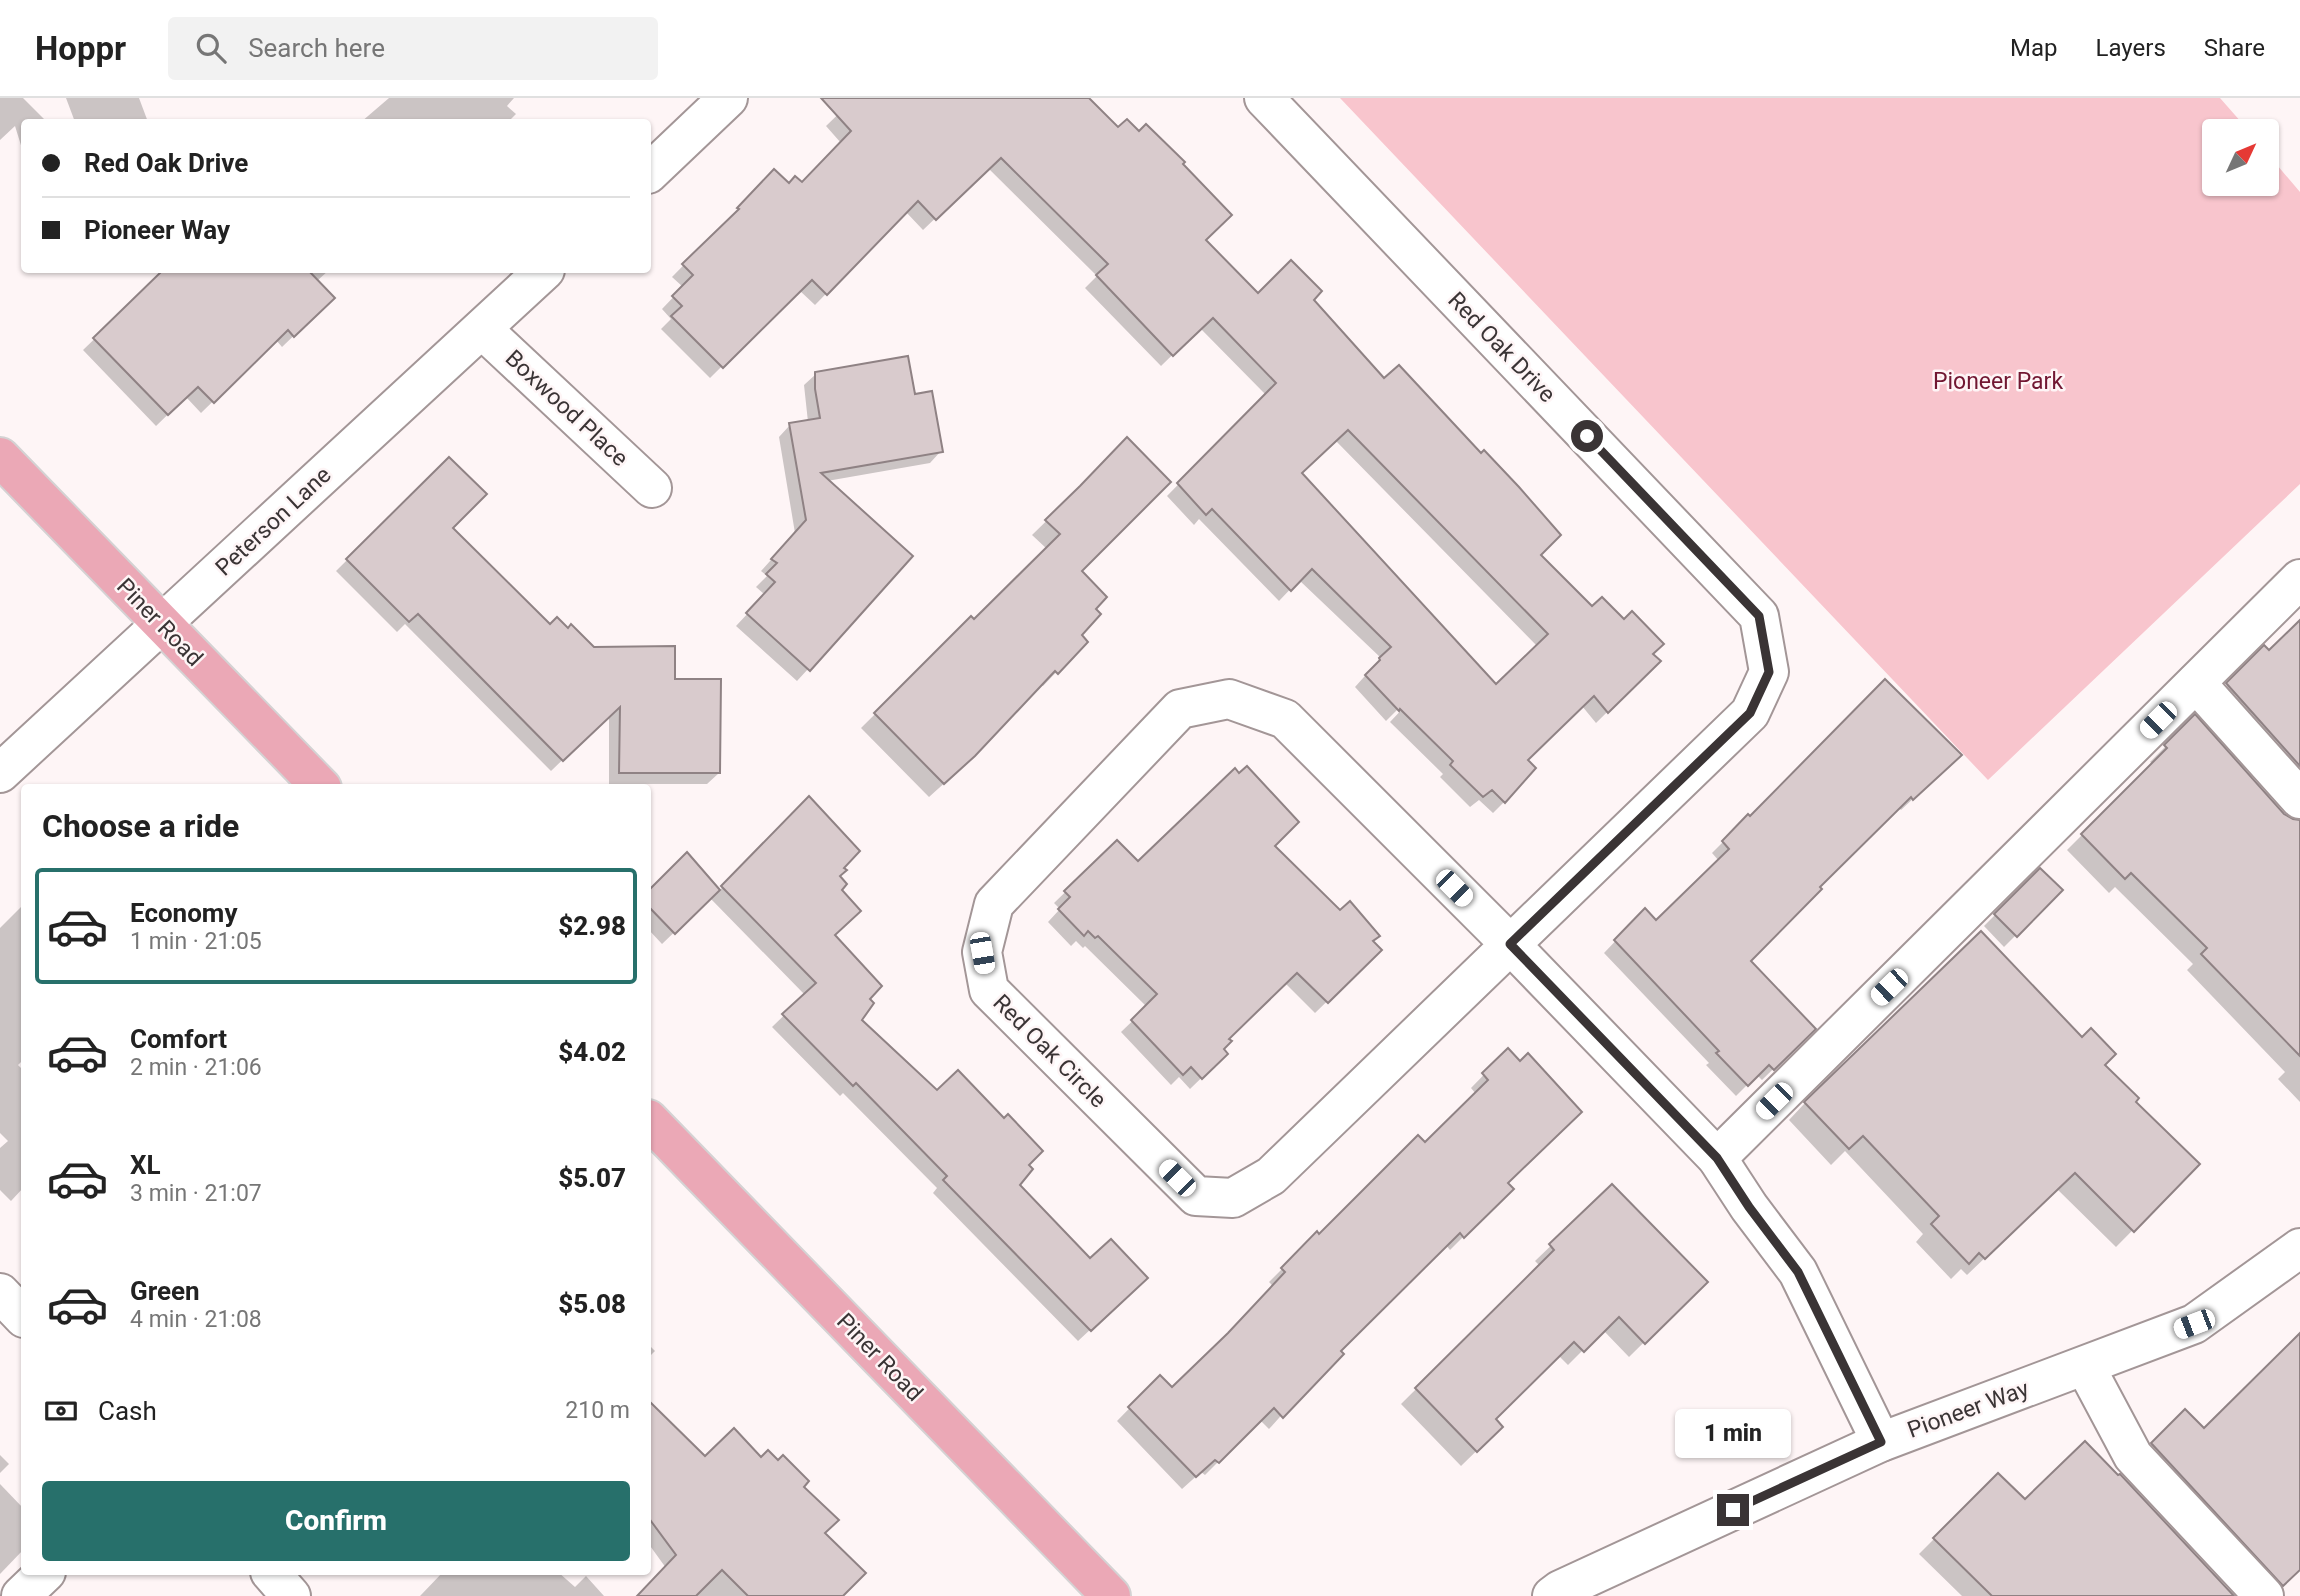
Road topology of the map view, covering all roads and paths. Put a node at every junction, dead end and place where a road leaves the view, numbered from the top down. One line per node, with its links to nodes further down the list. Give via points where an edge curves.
1 (728, 98): 3 (street)
2 (1264, 98): 14 (street, Red Oak Drive, via 1759,616 1769,672 1750,713)
3 (651, 171)
4 (542, 273): 5 (street, Peterson Lane)
5 (482, 329): 7 (street, Boxwood Place); 9 (street, Peterson Lane)
6 (0, 457): 9 (main road, Piner Road)
7 (652, 488)
8 (2300, 579): 10 (street)
9 (162, 624): 11 (street, Peterson Lane); 12 (main road, Piner Road)
10 (2196, 682): 13 (street); 16 (street)
11 (0, 773)
12 (317, 784)
13 (2300, 799)
14 (1510, 944): 14 (street, Red Oak Circle, via 1285,719 1229,699 1180,709 994,904 982,953 989,990 1196,1196 1233,1198 1270,1176); 16 (street, Red Oak Circle)
15 (651, 1122): 26 (main road, Piner Road)
16 (1717, 1158): 21 (street, Red Oak Circle, via 1798,1272)
17 (2300, 1248): 20 (street, Pioneer Way, via 2194,1324)
18 (0, 1293): 19 (street)
19 (21, 1315)
20 (2085, 1366): 21 (street, Pioneer Way); 28 (street, via 2133,1456)
21 (1881, 1442): 27 (street, Pioneer Way)
22 (43, 1575): 24 (street)
23 (273, 1575): 25 (street)
24 (22, 1596)
25 (291, 1596)
26 (1111, 1596)
27 (1552, 1596)
28 (2264, 1596)

